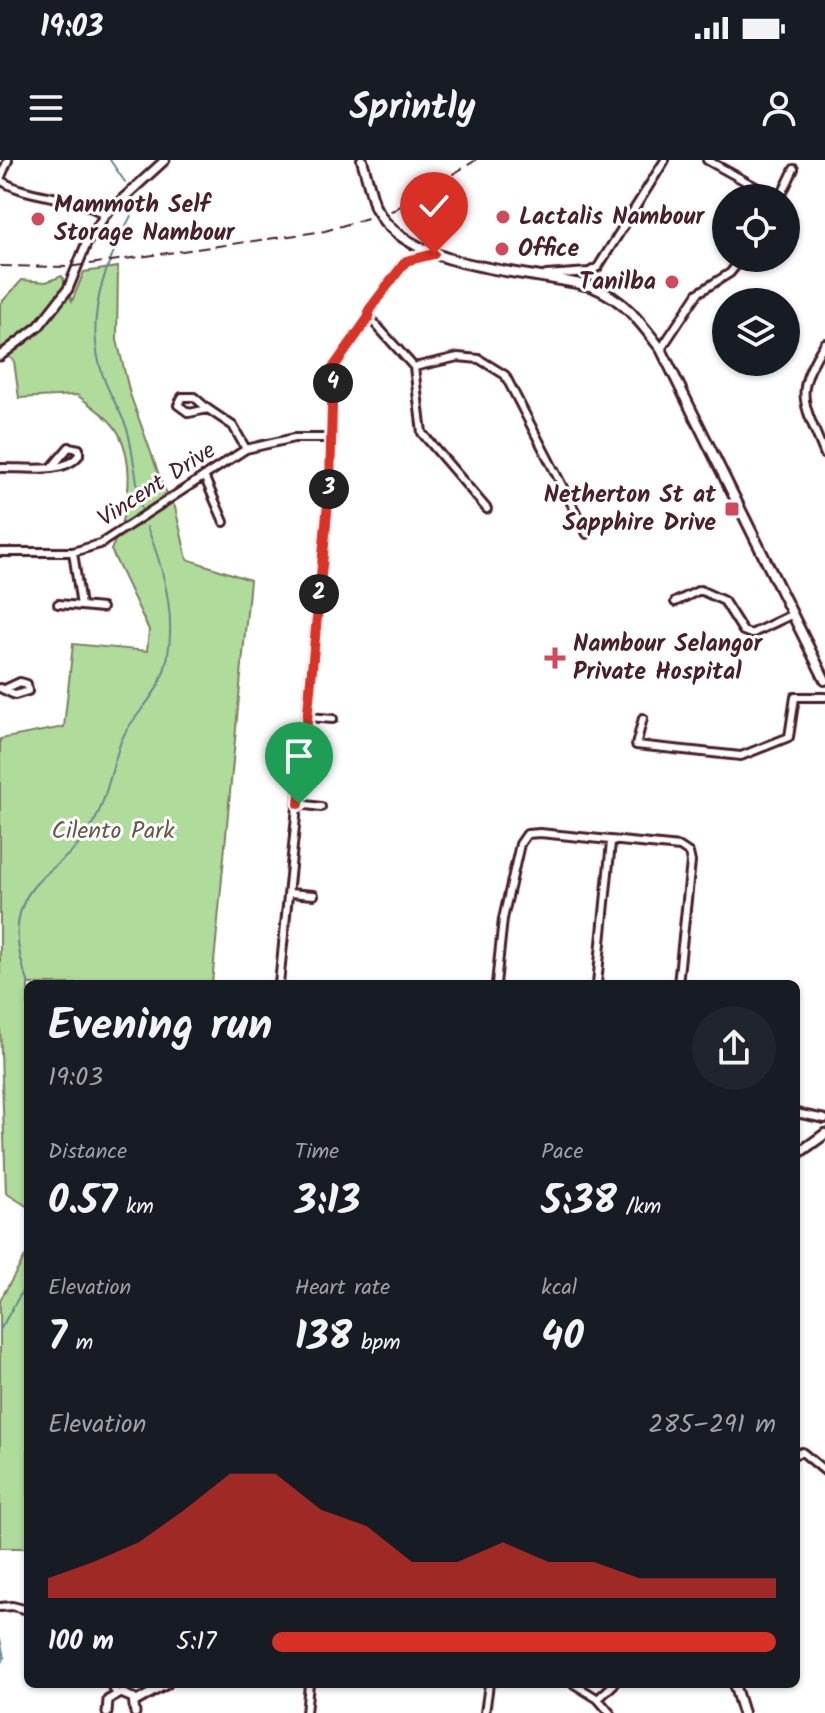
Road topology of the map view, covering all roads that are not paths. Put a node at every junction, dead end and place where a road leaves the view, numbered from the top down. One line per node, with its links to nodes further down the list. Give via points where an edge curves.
1 (8, 160): 7 (street)
2 (165, 160): 10 (street)
3 (362, 160): 11 (main road, bridge, via 375,207)
4 (665, 160): 15 (street, via 598,267 589,272)
5 (707, 160): 8 (street)
6 (794, 169): 9 (street)
7 (0, 179): 10 (street, via 76,200)
8 (749, 184)
9 (787, 184)
10 (105, 215): 19 (street, via 87,242 68,289 39,326)
11 (410, 243): 12 (main road); 13 (street)
12 (431, 253): 13 (street); 15 (main road)
13 (406, 261): 16 (street)
14 (731, 272): 18 (street, via 698,293)
15 (528, 274): 18 (main road, via 616,297)
16 (369, 317): 20 (street); 22 (street, via 333,368)
17 (825, 343): 24 (street, via 802,387)
18 (661, 349): 37 (main road)
19 (0, 356)
20 (414, 367): 28 (street, via 422,433); 30 (street, via 468,358 505,375)
21 (208, 409): 23 (street, via 233,426)
22 (332, 438): 23 (street, Vincent Drive, via 294,438); 40 (street)
23 (246, 449): 27 (street, Vincent Drive)
24 (825, 455)
25 (52, 467): 25 (street, via 69,447 79,449 76,460); 26 (street)
26 (0, 468)
27 (204, 476): 29 (street); 32 (street, Vincent Drive, via 100,544)
28 (487, 509)
29 (224, 522)
30 (587, 534)
31 (0, 552): 32 (street, Vincent Drive)
32 (73, 552): 35 (street)
33 (675, 602): 37 (street, via 700,590 724,601 743,631 751,634)
34 (58, 604): 35 (street)
35 (81, 606): 36 (street)
36 (102, 608)
37 (793, 614): 38 (main road)
38 (825, 680)
39 (825, 697): 41 (street, via 795,697 789,737 741,756 636,745)
40 (308, 717): 42 (street); 43 (street)
41 (643, 718)
42 (333, 719)
43 (299, 804): 44 (street); 46 (street)
44 (321, 807)
45 (611, 842): 49 (street, via 527,834 520,844 503,919); 50 (street); 51 (street, via 680,847 689,853)
46 (289, 893): 47 (street); 48 (street)
47 (314, 895)
48 (279, 980)
49 (496, 980)
50 (597, 980)
51 (678, 980)
52 (800, 1114): 53 (street)
53 (825, 1119)
54 (825, 1134): 55 (main road)
55 (800, 1152)
56 (800, 1453): 57 (street)
57 (825, 1471)
58 (0, 1607): 59 (street)
59 (24, 1608)
60 (113, 1688): 67 (street)
61 (160, 1688): 69 (street)
62 (309, 1688): 72 (street)
63 (488, 1688): 73 (street)
64 (580, 1688): 68 (street)
65 (610, 1688): 68 (street)
66 (735, 1688): 75 (main road)
67 (116, 1693): 69 (street); 70 (street, via 108,1700)
68 (598, 1699): 74 (street)
69 (135, 1702): 71 (street)
70 (107, 1713)
71 (135, 1713)
72 (306, 1713)
73 (485, 1713)
74 (610, 1713)
75 (743, 1713)

